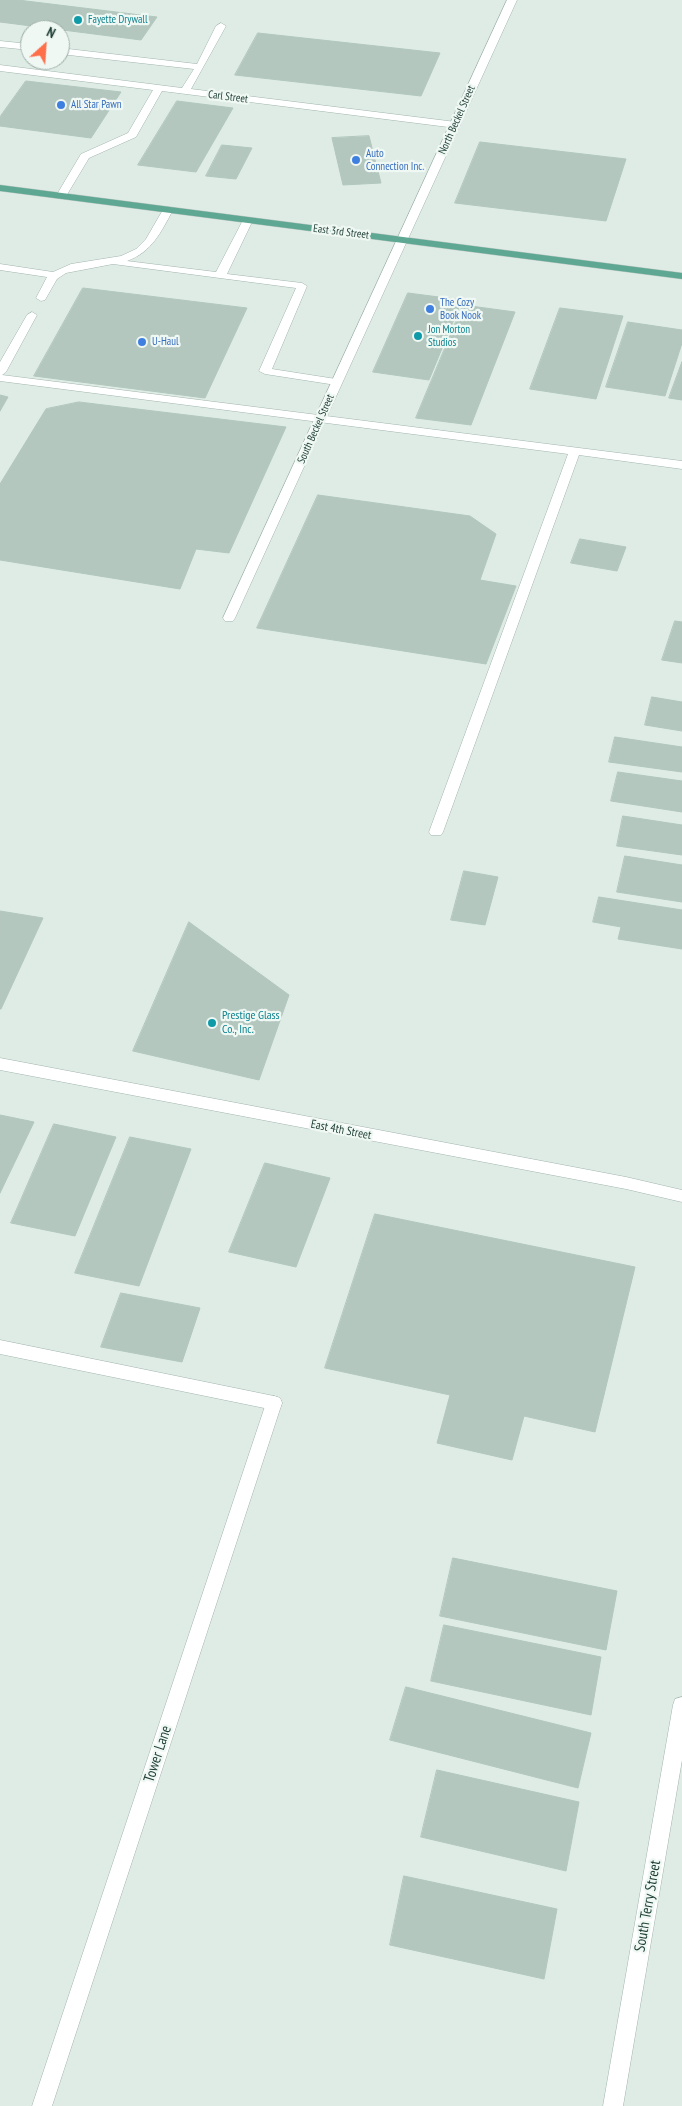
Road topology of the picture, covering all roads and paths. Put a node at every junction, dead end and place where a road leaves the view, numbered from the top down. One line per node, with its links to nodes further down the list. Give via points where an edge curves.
1 (512, 0): 10 (street, North Beckel Street)
2 (221, 26): 6 (street)
3 (0, 44): 4 (street)
4 (20, 46)
5 (70, 52): 6 (street)
6 (200, 67): 9 (street)
7 (1, 70): 8 (street, Carl Street)
8 (159, 88): 9 (street, Carl Street); 12 (street, via 132,135 85,156)
9 (185, 91): 10 (street, Carl Street)
10 (456, 125): 15 (street, North Beckel Street)
11 (0, 188): 12 (main road, East 3rd Street)
12 (61, 196): 13 (main road, East 3rd Street)
13 (168, 210): 14 (main road, East 3rd Street); 16 (street, via 150,242 134,255)
14 (248, 220): 15 (main road, East 3rd Street); 19 (street)
15 (401, 240): 20 (main road, East 3rd Street); 27 (street, South Beckel Street)
16 (110, 262): 18 (street, via 73,268); 19 (street)
17 (0, 267): 18 (street)
18 (55, 275): 21 (street)
19 (220, 276): 27 (street, via 302,286 265,371)
20 (682, 276)
21 (41, 298)
22 (32, 315): 24 (street)
23 (0, 348): 24 (street)
24 (13, 349): 25 (street)
25 (0, 372)
26 (0, 378): 28 (street)
27 (336, 382): 28 (street, South Beckel Street)
28 (321, 419): 29 (street); 31 (street, South Beckel Street)
29 (574, 450): 30 (street); 32 (street)
30 (682, 464)
31 (229, 618)
32 (436, 832)
33 (0, 1064): 34 (street, East 4th Street)
34 (682, 1196)
35 (0, 1347): 37 (street, Tower Lane, via 274,1403)
36 (682, 1705): 38 (street, South Terry Street)
37 (42, 2106)
38 (613, 2106)

